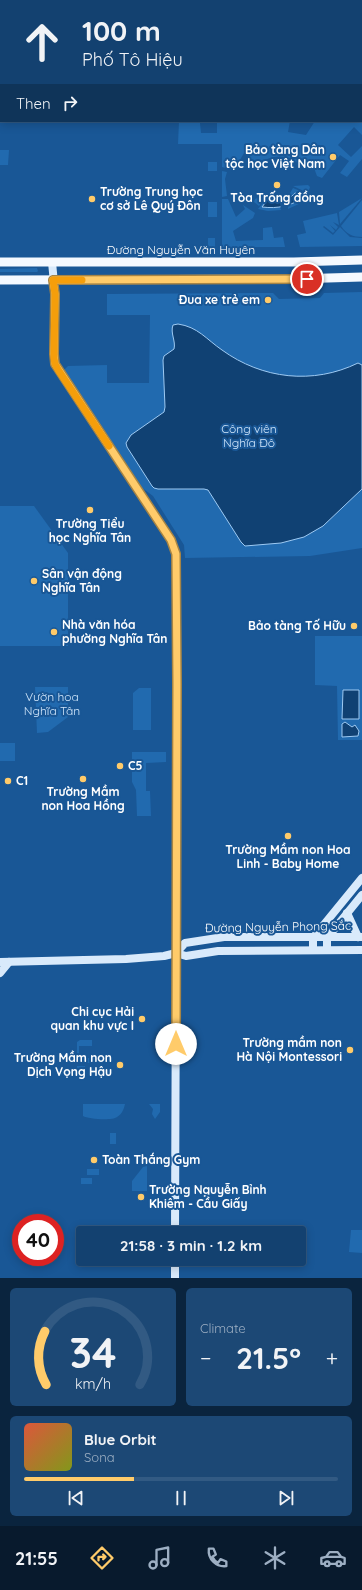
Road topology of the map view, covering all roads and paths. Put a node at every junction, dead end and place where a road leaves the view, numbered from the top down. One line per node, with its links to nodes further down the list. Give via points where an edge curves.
1 (362, 260): 5 (main road, Đường Nguyễn Văn Huyên)
2 (0, 262): 3 (main road, Đường Nguyễn Văn Huyên)
3 (52, 262): 4 (main road, Đường Nguyễn Văn Huyên); 10 (street)
4 (225, 262): 5 (main road, Đường Nguyễn Văn Huyên); 7 (main road)
5 (294, 262): 8 (main road)
6 (362, 277): 8 (main road)
7 (225, 279): 8 (main road); 10 (main road)
8 (294, 279)
9 (0, 280): 10 (main road)
10 (53, 280): 22 (street, via 55,364 171,540 176,554)
11 (362, 878): 16 (street)
12 (362, 895): 13 (street)
13 (347, 912): 14 (street); 17 (street)
14 (360, 937): 17 (street, Đường Nguyễn Phong Sắc)
15 (213, 938): 16 (street, Đường Nguyễn Phong Sắc); 21 (street); 22 (street, Đường Nguyễn Phong Sắc, via 185,943)
16 (313, 938): 17 (street, Đường Nguyễn Phong Sắc); 18 (street)
17 (327, 938): 19 (street)
18 (313, 950): 19 (street, Đường Nguyễn Phong Sắc); 21 (street, Đường Nguyễn Phong Sắc)
19 (327, 950): 20 (street, Đường Nguyễn Phong Sắc)
20 (362, 950)
21 (214, 951): 22 (street, Đường Nguyễn Phong Sắc, via 186,956)
22 (176, 953): 24 (street, Đường Nguyễn Phong Sắc, via 126,960); 26 (street)
23 (0, 962): 24 (street, Đường Nguyễn Phong Sắc)
24 (9, 962): 25 (street)
25 (0, 974)
26 (175, 1226)
27 (175, 1266): 28 (street)
28 (175, 1278)

